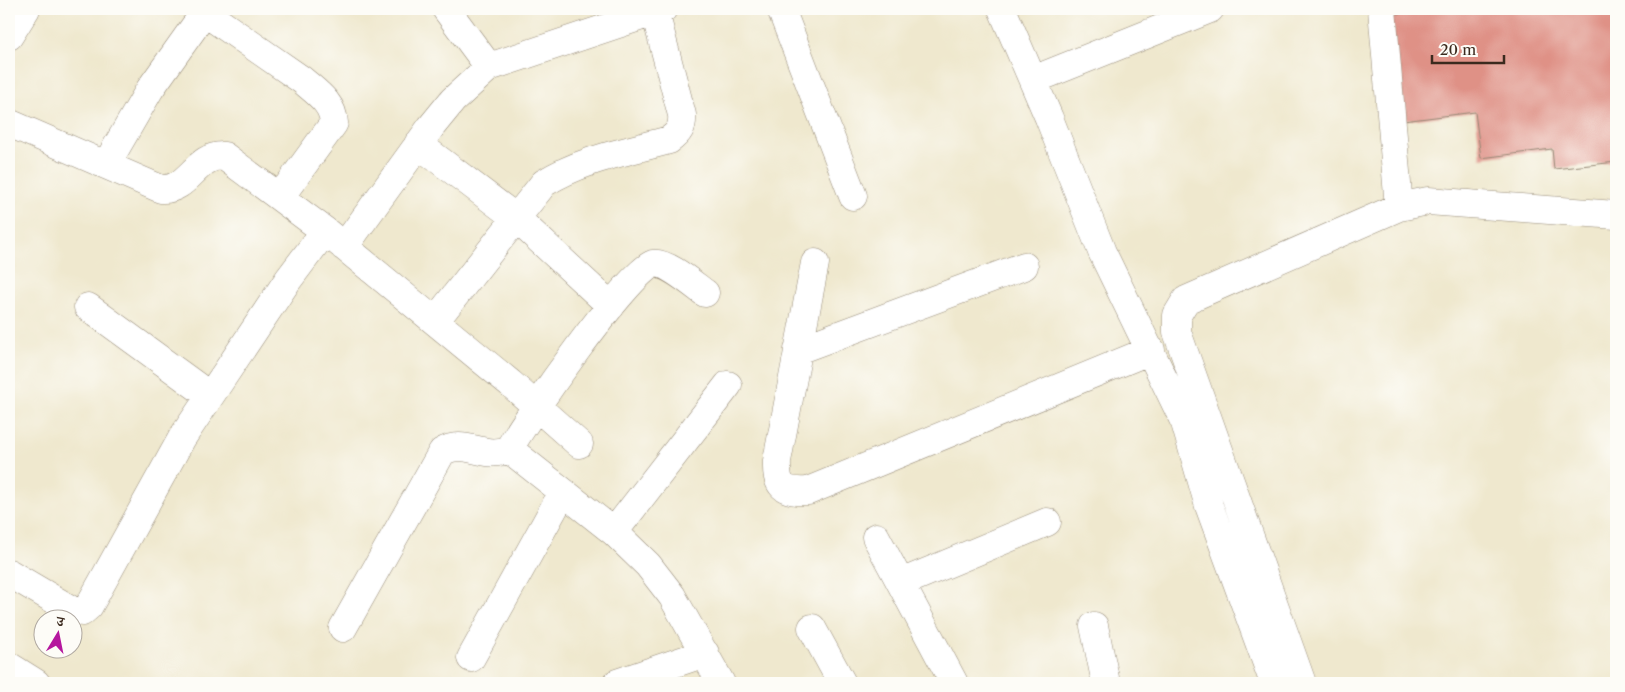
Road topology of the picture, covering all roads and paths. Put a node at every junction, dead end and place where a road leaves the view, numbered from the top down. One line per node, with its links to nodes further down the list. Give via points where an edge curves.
1 (26, 9): 9 (street)
2 (446, 9): 10 (street)
3 (780, 9): 15 (street)
4 (1002, 9): 11 (street)
5 (1210, 9): 11 (street)
6 (1382, 9): 17 (street)
7 (204, 10): 14 (street, via 150,89); 16 (street, via 302,80 318,93 333,113 334,123)
8 (659, 10): 10 (street); 19 (street, via 682,115 683,125 678,134 669,140 564,171 544,183)
9 (9, 36)
10 (490, 67): 13 (street, via 453,100)
11 (1033, 80): 28 (street, via 1102,252)
12 (9, 123): 14 (street)
13 (418, 144): 19 (street); 20 (street)
14 (106, 165): 16 (street, via 160,189 170,190 207,158 224,156)
15 (853, 196)
16 (280, 197): 20 (street)
17 (1399, 207): 18 (street, via 1428,201); 53 (street, via 1202,292 1186,300 1178,315 1178,332)
18 (1616, 215)
19 (516, 218): 24 (street); 26 (street)
20 (334, 239): 26 (street); 30 (street, via 288,280)
21 (815, 263): 27 (street)
22 (1024, 266): 27 (street)
23 (705, 293): 24 (street, via 665,265 654,264 644,270)
24 (611, 306): 31 (street)
25 (88, 307): 30 (street)
26 (435, 321): 31 (street)
27 (798, 350): 28 (street, via 776,475 781,486 793,492 808,491)
28 (1151, 350): 52 (street, via 1185,422 1209,506)
29 (728, 385): 36 (street)
30 (210, 396): 38 (street, via 182,438 89,606 82,612 70,609)
31 (535, 405): 32 (street); 33 (street)
32 (579, 444)
33 (508, 449): 34 (street); 41 (street, via 494,454 462,446 442,452)
34 (563, 492): 36 (street); 44 (street)
35 (1047, 522): 39 (street)
36 (614, 532): 43 (street, via 648,565 672,596)
37 (876, 537): 39 (street)
38 (9, 573)
39 (901, 583): 50 (street)
40 (1094, 626): 51 (street)
41 (343, 628)
42 (812, 628): 49 (street)
43 (705, 653): 47 (street); 48 (street)
44 (471, 658)
45 (9, 666): 46 (street)
46 (36, 683)
47 (617, 683)
48 (720, 683)
49 (842, 683)
50 (954, 683)
51 (1106, 683)
52 (1274, 683)
53 (1302, 683)

